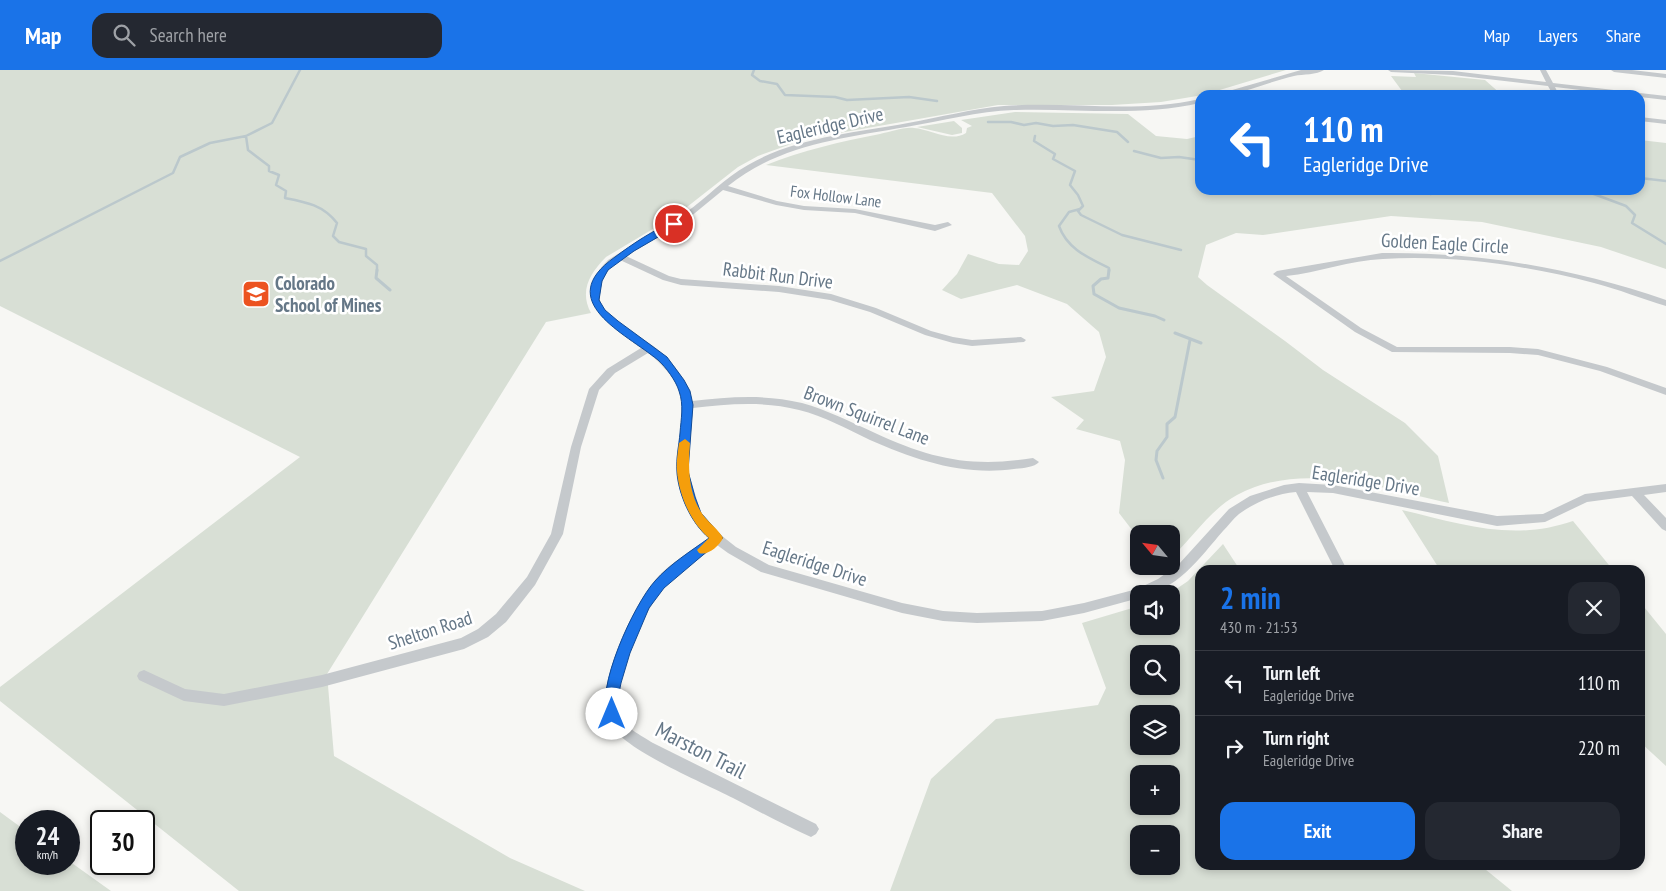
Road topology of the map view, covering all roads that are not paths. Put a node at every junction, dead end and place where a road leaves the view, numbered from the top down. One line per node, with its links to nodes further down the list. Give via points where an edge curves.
1 (1321, 70): 7 (street, via 1302,71)
2 (1391, 70): 6 (street)
3 (1542, 70): 6 (street)
4 (1614, 70): 5 (street)
5 (1666, 76)
6 (1549, 84): 8 (street); 9 (street)
7 (1236, 90)
8 (1553, 90)
9 (1599, 90)
10 (1645, 95): 11 (street)
11 (1666, 98)
12 (1195, 102): 15 (street, Eagleridge Drive, via 1148,108 988,110 786,150 751,166)
13 (1645, 120): 14 (street)
14 (1666, 122)
15 (721, 187): 16 (street, Fox Hollow Lane, via 804,208 855,211 935,228); 17 (street, Eagleridge Drive, via 674,224)
16 (948, 225)
17 (620, 257): 19 (street, Rabbit Run Drive, via 681,282 779,289 831,297 942,338 972,343); 20 (street, Eagleridge Drive, via 605,268 598,281 595,300 614,324)
18 (1666, 303): 21 (street, Golden Eagle Circle, via 1567,274 1472,258 1381,256 1277,274 1358,330 1396,350 1538,352 1604,369)
19 (1021, 340)
20 (648, 348): 22 (street, Eagleridge Drive, via 664,359 679,380); 30 (street, Shelton Road, via 607,374 594,389 576,447 557,534 531,581 501,618 484,633 464,643 322,681 224,700 184,695)
21 (1666, 392)
22 (688, 405): 23 (street, Brown Squirrel Lane, via 727,400 791,404 817,411 918,456 975,466); 28 (street, Eagleridge Drive, via 682,471 696,515)
23 (1033, 462)
24 (1299, 488): 26 (street, Eagleridge Drive, via 1333,488 1497,521 1545,518 1585,498); 28 (street, Eagleridge Drive, via 1284,489 1254,499 1233,512 1183,567 1162,582 1139,593 1042,616 977,618 943,616 902,608 765,569); 29 (street)
25 (1666, 488): 26 (street, Eagleridge Drive)
26 (1634, 491): 27 (street)
27 (1666, 526)
28 (717, 538): 31 (street, Marston Trail, via 659,584 644,606 614,683 610,703 612,714 618,726 648,748)
29 (1338, 565)
30 (144, 676)
31 (811, 829)

